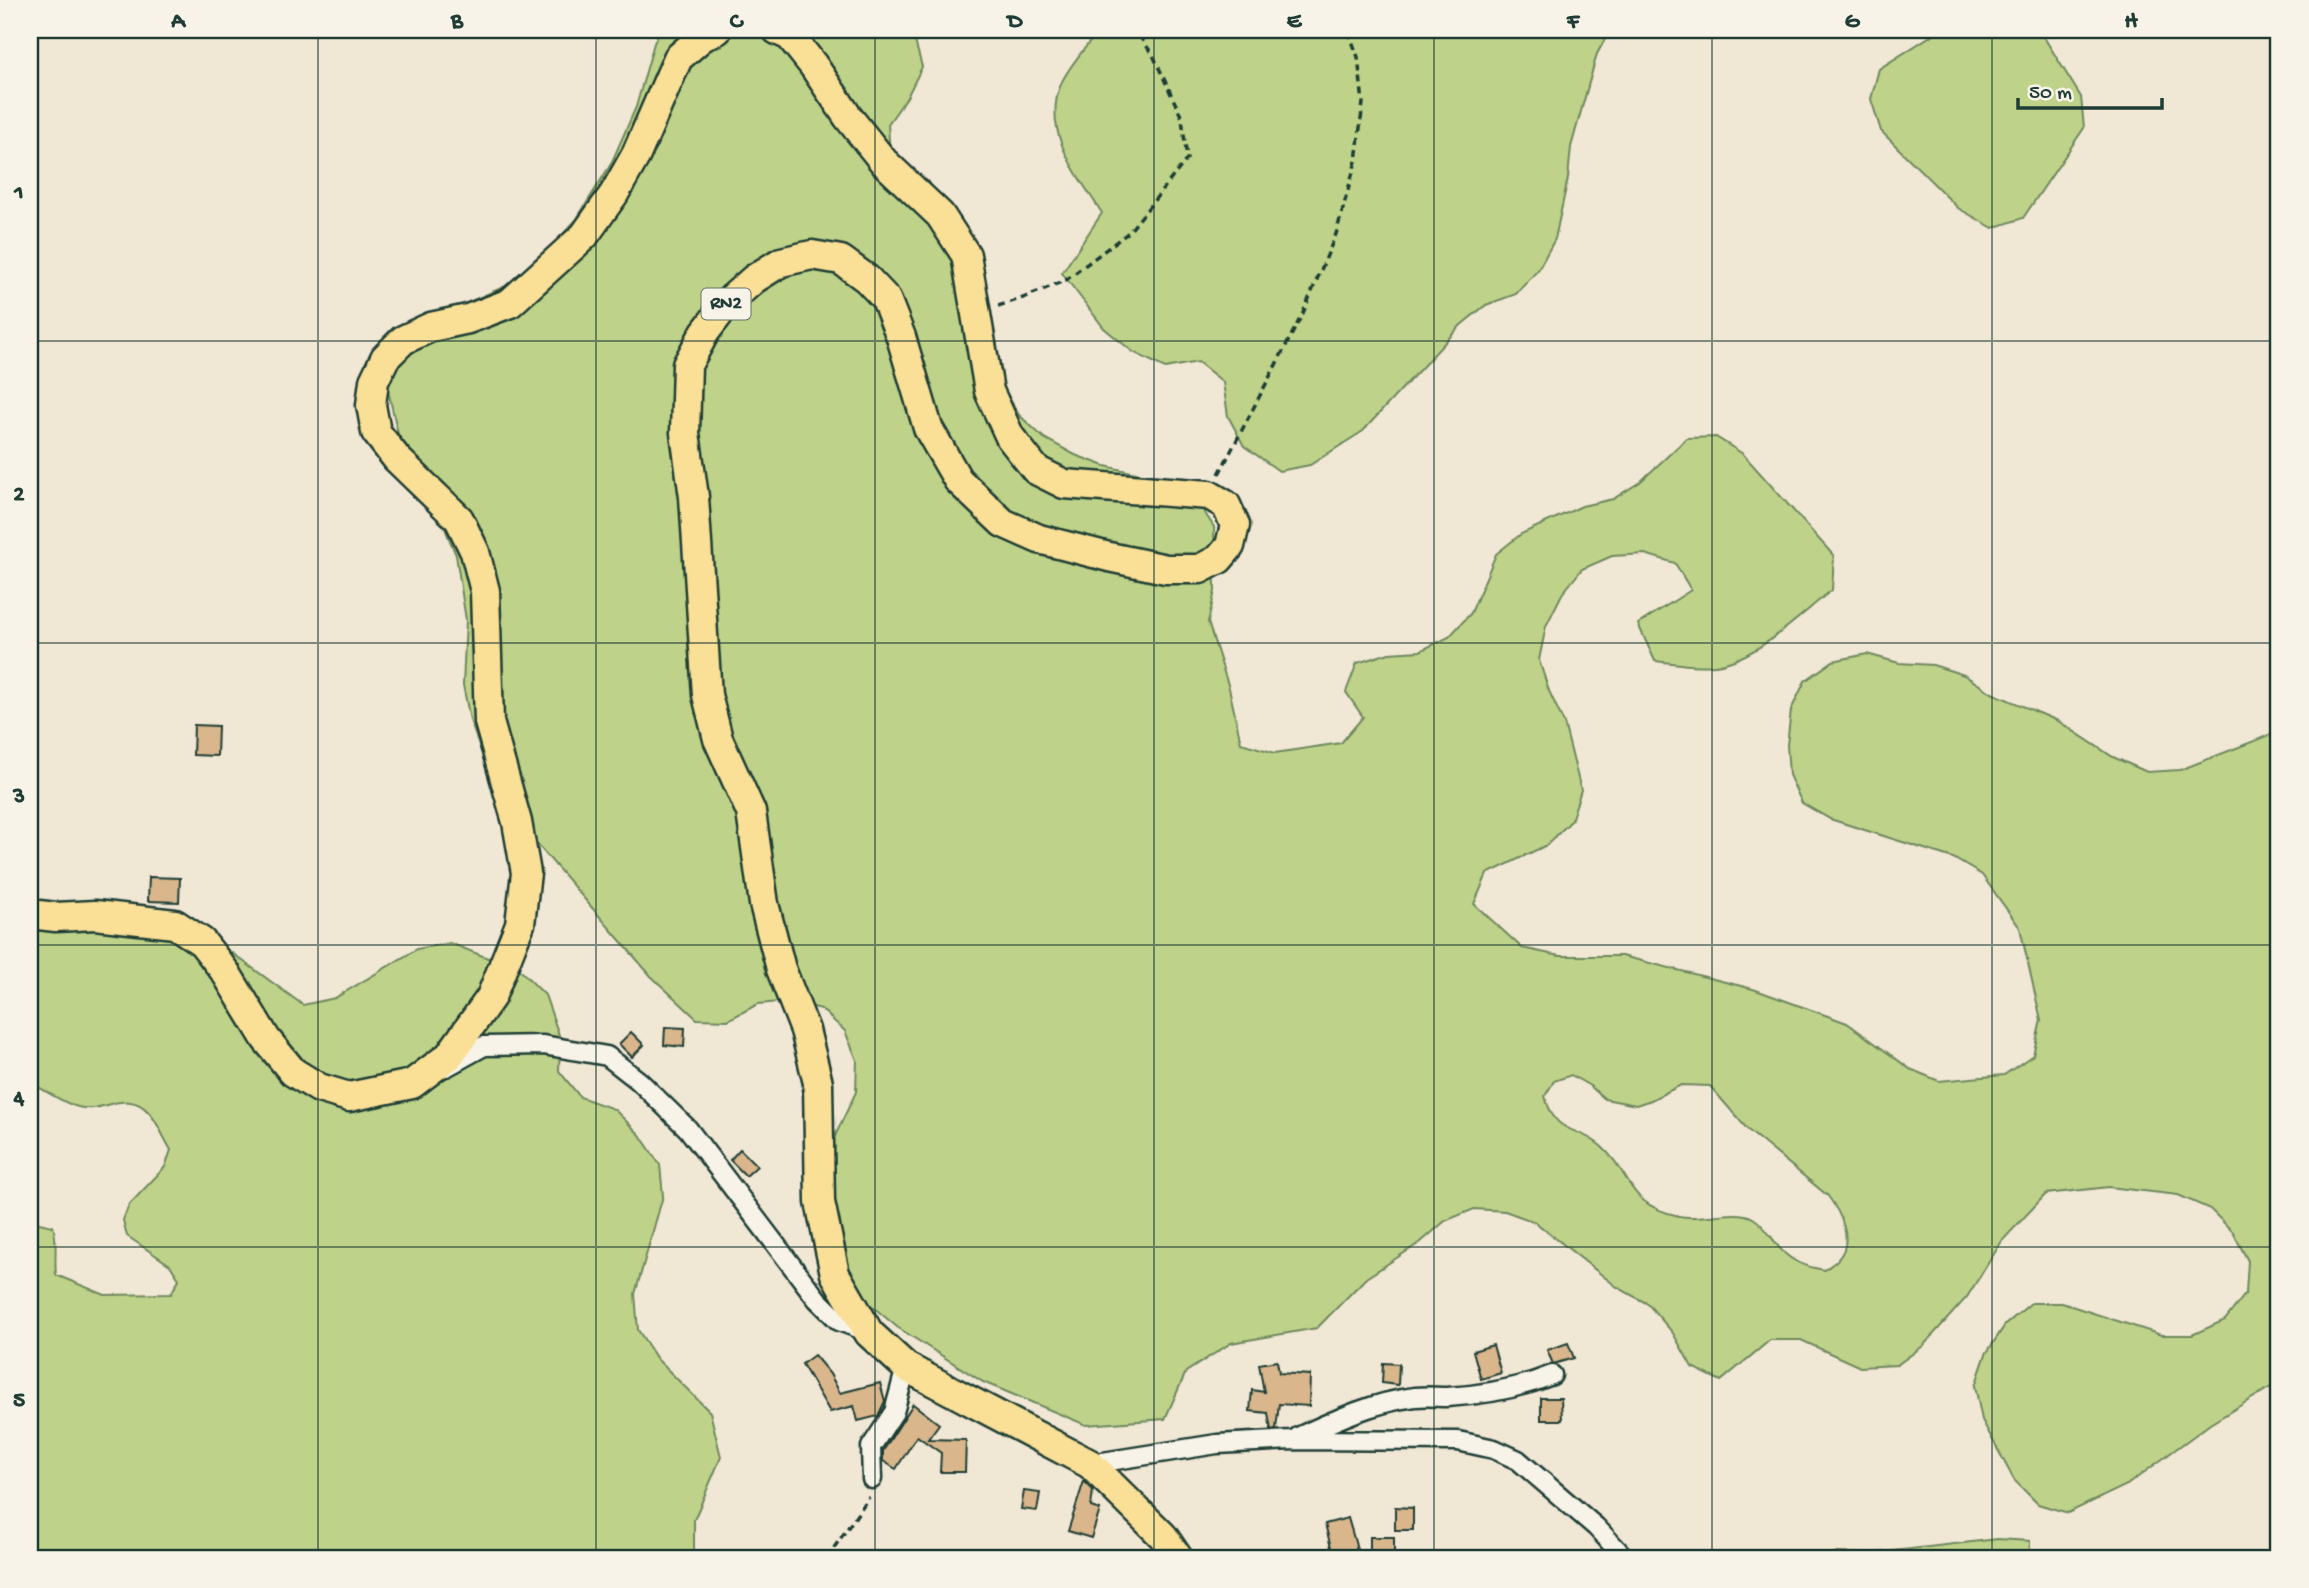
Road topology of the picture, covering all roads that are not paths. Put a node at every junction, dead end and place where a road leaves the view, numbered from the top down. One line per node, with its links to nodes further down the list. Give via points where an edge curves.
1 (718, 30): 4 (highway, via 678,58 636,155 584,236 510,303 403,340 385,358 374,381 371,405 376,432 458,519 475,552 485,592 489,722 526,873 520,924 491,997 449,1056)
2 (778, 30): 5 (highway, RN2, via 790,36 884,162 940,215 965,255 989,391 1010,437 1036,470 1064,484 1209,495 1226,505 1235,525 1230,546 1219,559 1200,569 1166,569 1039,539 1003,523 958,480 928,428 886,299 841,260 812,255 781,262 754,279 728,302 687,365 685,433 694,497 706,695 718,739 751,812 764,904 806,1030 818,1083 820,1202 835,1274)
3 (30, 914): 4 (highway, via 175,924 202,942 293,1072 319,1088 349,1097)
4 (412, 1084): 5 (street, via 485,1046 543,1045 607,1056 688,1129 817,1299 839,1321)
5 (869, 1333): 6 (highway, RN2)
6 (906, 1367): 9 (highway, RN2); 10 (street, via 894,1412 871,1447)
7 (1552, 1375): 8 (street, via 1494,1391 1414,1397 1345,1415)
8 (1292, 1440): 9 (street, via 1217,1444); 12 (street, via 1458,1441 1493,1450 1518,1460)
9 (1090, 1464): 11 (highway, RN2, via 1163,1536)
10 (872, 1479)
11 (1178, 1558)
12 (1625, 1558)

